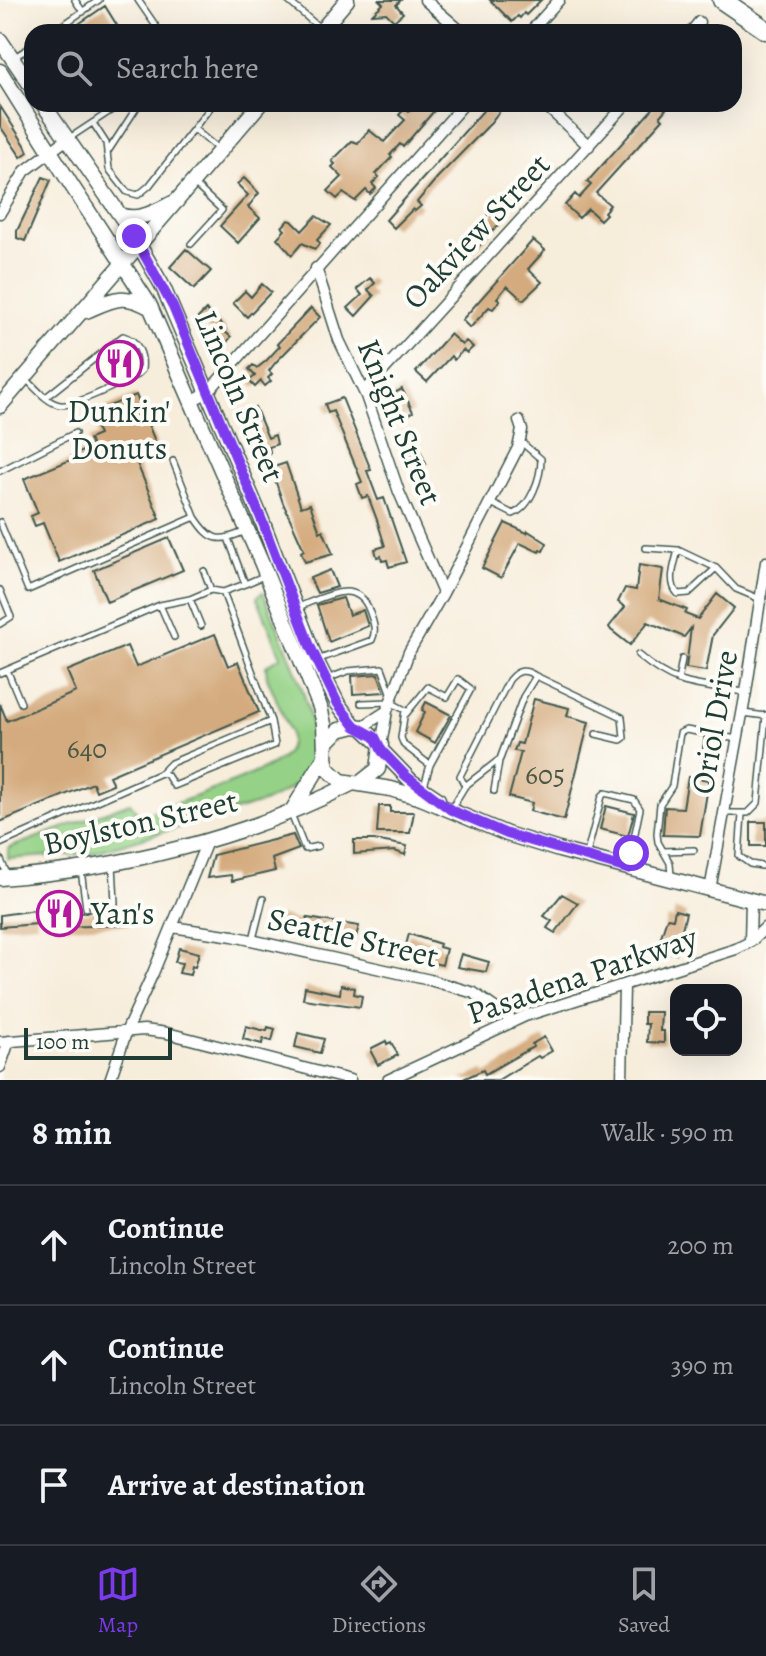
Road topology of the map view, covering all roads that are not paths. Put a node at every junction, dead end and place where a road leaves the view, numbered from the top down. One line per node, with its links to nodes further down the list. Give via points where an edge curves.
1 (75, 0): 9 (lane)
2 (99, 0): 9 (lane)
3 (138, 0): 11 (lane)
4 (287, 0): 12 (lane)
5 (347, 0): 13 (main road)
6 (425, 0): 14 (street)
7 (559, 0): 15 (street)
8 (722, 0): 16 (highway)
9 (83, 12): 10 (lane)
10 (65, 24)
11 (154, 24)
12 (313, 24)
13 (327, 24)
14 (453, 24)
15 (537, 24)
16 (766, 30)
17 (0, 40): 19 (main road)
18 (24, 52): 19 (lane)
19 (13, 60): 20 (street); 21 (main road)
20 (0, 72): 22 (main road, Lincoln Street)
21 (24, 76)
22 (24, 111)
23 (24, 112): 37 (main road, Lincoln Street)
24 (48, 112): 34 (main road, Lincoln Street)
25 (109, 112): 32 (lane)
26 (134, 112): 38 (lane)
27 (207, 112): 33 (lane)
28 (253, 112): 36 (main road)
29 (457, 112): 46 (street)
30 (553, 112): 35 (street)
31 (619, 112): 35 (street, Oakview Street)
32 (93, 123): 34 (lane); 38 (lane)
33 (194, 129): 36 (lane); 38 (lane, via 138,195 123,189 109,169)
34 (67, 139): 37 (street); 42 (main road, Lincoln Street)
35 (589, 146): 51 (street, Oakview Street)
36 (221, 151): 39 (main road)
37 (49, 152): 41 (street, via 25,171); 45 (main road, Lincoln Street)
38 (107, 154)
39 (194, 184): 40 (main road); 43 (lane, via 222,210)
40 (181, 199): 42 (main road, via 143,217); 44 (main road)
41 (1, 208)
42 (120, 215): 44 (main road, Lincoln Street)
43 (191, 244)
44 (140, 245): 45 (main road); 50 (main road, Lincoln Street)
45 (125, 264): 47 (main road, Lincoln Street); 48 (main road)
46 (316, 268): 50 (street); 51 (street, Knight Street, via 339,340)
47 (151, 308): 48 (main road, via 136,299 117,298); 53 (main road, Lincoln Street)
48 (82, 313): 49 (main road)
49 (25, 378): 52 (lane); 54 (main road)
50 (208, 392): 53 (street); 63 (main road, Lincoln Street)
51 (364, 392): 76 (street, Knight Street, via 399,492)
52 (48, 399): 52 (lane, via 123,336 141,351 142,370 127,380 70,404)
53 (193, 400): 64 (main road, Lincoln Street)
54 (0, 406)
55 (519, 421): 57 (street)
56 (75, 433): 59 (lane)
57 (521, 442): 60 (street); 60 (lane, via 541,459 541,474 521,511 513,514)
58 (173, 461): 61 (lane)
59 (0, 471)
60 (491, 503): 76 (street)
61 (195, 517): 62 (lane, via 28,590); 65 (lane, via 210,536)
62 (0, 522)
63 (263, 523): 64 (main road); 71 (main road, Lincoln Street)
64 (248, 530): 65 (lane); 71 (main road, Lincoln Street)
65 (228, 538): 72 (lane)
66 (646, 548): 67 (lane)
67 (678, 550): 69 (lane); 69 (lane, via 672,582 678,594 689,593)
68 (766, 562): 78 (street, Oriol Drive)
69 (716, 568): 78 (lane, via 736,589)
70 (204, 571): 74 (lane)
71 (274, 572): 72 (lane); 80 (main road, Lincoln Street); 105 (main road, Lincoln Street, via 320,707)
72 (245, 584): 75 (lane)
73 (0, 590): 81 (lane, via 11,617)
74 (211, 590): 75 (lane); 77 (lane)
75 (223, 592): 99 (lane)
76 (443, 593): 95 (street, via 409,652)
77 (190, 599): 79 (lane); 82 (lane)
78 (761, 599): 92 (street, Oriol Drive)
79 (160, 605): 83 (lane); 87 (lane)
80 (296, 608): 86 (main road, Lincoln Street); 86 (lane, via 351,591 367,603 375,625 372,640)
81 (0, 624)
82 (201, 626)
83 (174, 637)
84 (638, 655): 91 (lane)
85 (682, 659): 91 (lane)
86 (316, 660): 90 (main road, Lincoln Street)
87 (7, 670): 88 (lane); 93 (lane)
88 (0, 673)
89 (536, 676): 101 (lane, via 622,717 621,740); 106 (lane); 111 (lane, via 527,670 509,680 460,776)
90 (325, 680): 95 (lane, via 348,671 382,668); 100 (main road, Lincoln Street)
91 (678, 681): 92 (lane)
92 (746, 692): 96 (street, Oriol Drive)
93 (21, 703)
94 (361, 703): 95 (lane)
95 (390, 703): 97 (lane); 100 (street); 104 (street)
96 (742, 713): 98 (lane); 103 (street, Oriol Drive)
97 (406, 714): 107 (lane, via 404,745); 107 (lane, via 428,687 447,697 458,679 471,689)
98 (766, 716): 117 (lane, via 758,803)
99 (271, 721): 109 (lane, via 171,763); 109 (lane, via 275,745 174,786)
100 (359, 726): 104 (main road); 105 (main road, via 334,733)
101 (596, 734)
102 (708, 734): 103 (lane); 108 (lane); 122 (lane, via 680,733 672,786 659,810 658,842)
103 (738, 739): 116 (street, Oriol Drive)
104 (381, 748): 110 (main road, via 378,769); 112 (main road, via 411,781)
105 (325, 754): 110 (main road, via 327,768 336,778); 115 (main road)
106 (500, 759): 111 (lane); 113 (lane)
107 (430, 765): 112 (lane)
108 (703, 769)
109 (161, 773): 119 (lane)
110 (357, 783): 114 (main road); 115 (main road, Boylston Street)
111 (465, 786): 114 (lane)
112 (424, 787): 114 (main road)
113 (494, 791)
114 (451, 810): 124 (main road)
115 (290, 813): 118 (main road, Boylston Street); 120 (lane, via 305,849)
116 (725, 813): 117 (lane); 131 (street, Oriol Drive)
117 (742, 814): 126 (lane, via 739,856)
118 (208, 839): 125 (main road, Boylston Street); 137 (street)
119 (0, 844)
120 (318, 846)
121 (694, 850): 122 (lane)
122 (663, 851): 130 (lane)
123 (0, 858): 129 (lane)
124 (586, 858): 127 (main road); 127 (lane, via 602,796 634,800 640,809)
125 (113, 863): 128 (main road, Boylston Street); 134 (lane)
126 (762, 866)
127 (628, 869): 130 (main road)
128 (81, 870): 129 (main road, Boylston Street); 136 (lane)
129 (4, 877)
130 (671, 880): 131 (main road)
131 (710, 890): 133 (main road)
132 (263, 899): 139 (lane)
133 (751, 900): 135 (main road); 140 (street)
134 (115, 903)
135 (766, 904)
136 (86, 908)
137 (172, 927): 139 (street, Seattle Street); 143 (street)
138 (766, 927): 140 (street, Pasadena Parkway)
139 (253, 940): 142 (street, Seattle Street, via 470,992)
140 (750, 942): 141 (street, Pasadena Parkway)
141 (624, 986): 142 (street, Pasadena Parkway); 149 (street)
142 (513, 1021): 148 (street, Pasadena Parkway)
143 (127, 1030): 144 (street); 146 (street); 147 (street, via 167,1033)
144 (5, 1042): 145 (street)
145 (0, 1067)
146 (110, 1080)
147 (350, 1080)
148 (388, 1080)
149 (622, 1080)

